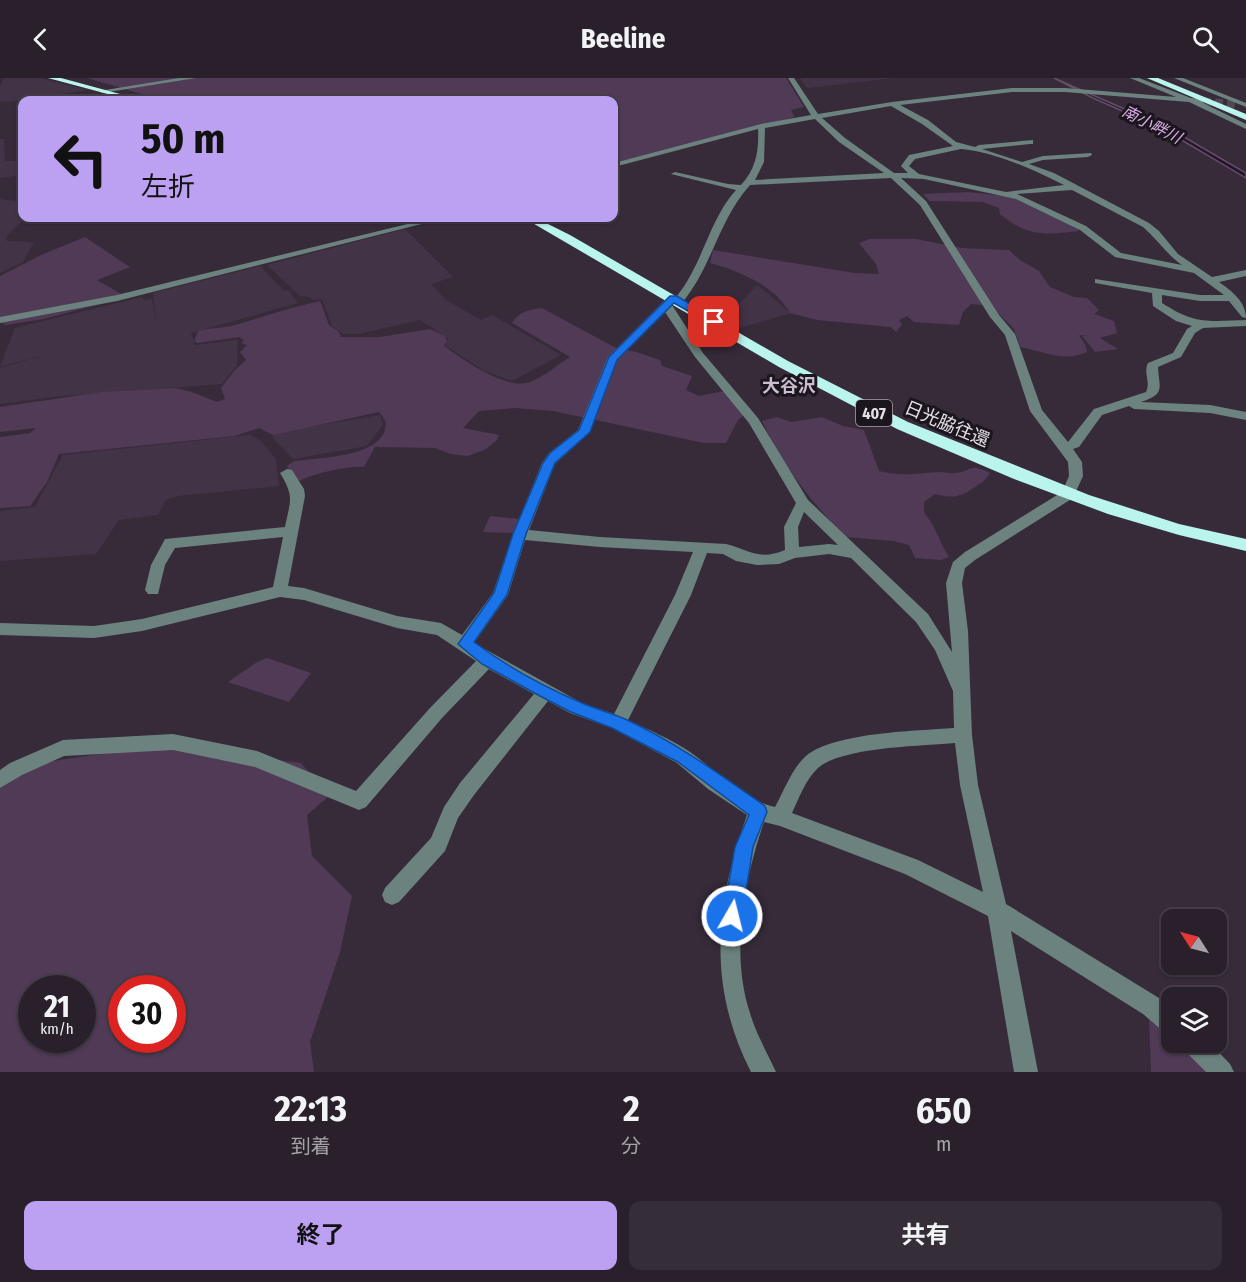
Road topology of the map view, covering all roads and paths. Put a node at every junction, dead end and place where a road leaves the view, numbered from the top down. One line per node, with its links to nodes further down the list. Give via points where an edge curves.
1 (52, 78): 8 (highway)
2 (193, 78): 8 (street)
3 (791, 78): 16 (street)
4 (1133, 78): 10 (street)
5 (1151, 78): 15 (highway)
6 (1160, 78): 15 (highway)
7 (1177, 78): 14 (street)
8 (102, 91): 9 (highway)
9 (122, 96)
10 (1193, 101): 11 (street); 12 (street, via 1065,90 1012,90); 18 (street)
11 (1203, 102)
12 (892, 104): 16 (street); 21 (street)
13 (1236, 105): 14 (street)
14 (1246, 105)
15 (1246, 115)
16 (816, 117): 17 (street); 27 (street)
17 (761, 126): 24 (street); 29 (street, via 757,170)
18 (1246, 127)
19 (1021, 136): 20 (street)
20 (1030, 142): 21 (street); 23 (street, via 1042,151)
21 (964, 147): 25 (street); 28 (street, via 912,157 905,166)
22 (1088, 156): 23 (street)
23 (1043, 158): 25 (street)
24 (618, 164)
25 (1022, 164): 30 (street)
26 (675, 174): 29 (street, via 728,187)
27 (892, 176): 28 (street); 29 (street); 47 (street, via 923,203 995,317 1010,334 1036,411)
28 (916, 176): 31 (street)
29 (746, 185): 40 (street, via 726,210 692,286)
30 (1076, 187): 31 (street); 34 (street, via 1146,225 1175,256)
31 (1004, 193): 34 (street, via 1030,201 1083,228 1118,255)
32 (425, 222): 42 (street, via 105,301)
33 (536, 222): 40 (highway, 日光脇往還 / 407)
34 (1196, 271): 36 (street)
35 (1246, 273): 36 (street)
36 (1214, 280): 39 (street)
37 (1099, 281): 38 (street)
38 (1157, 291): 39 (street); 44 (street, via 1157,304 1180,319)
39 (1232, 298): 41 (street)
40 (673, 302): 49 (highway, 日光脇往還 / 407, via 870,411); 50 (street, via 699,355 754,421); 52 (street, via 612,359 584,432 549,463)
41 (1246, 315)
42 (0, 320)
43 (1246, 323): 44 (street)
44 (1201, 325): 45 (street, via 1191,331 1177,355 1152,365 1154,390)
45 (1125, 404): 46 (street, via 1210,409); 47 (street, via 1098,412 1074,444)
46 (1246, 416)
47 (1066, 447): 49 (street, via 1077,470)
48 (287, 473): 51 (street, via 298,496)
49 (1068, 495): 53 (highway, 日光脇往還 / 407, via 1164,527); 63 (street, via 958,566 954,584)
50 (803, 503): 55 (street, via 789,531); 56 (street)
51 (291, 531): 57 (street, via 170,543 158,565); 58 (street)
52 (520, 534): 54 (street); 60 (street, via 500,595)
53 (1246, 545)
54 (702, 547): 55 (street, via 726,549 757,560 779,559); 64 (street, via 678,605)
55 (793, 553): 56 (street, via 829,549)
56 (854, 553): 63 (street, via 922,618 942,647)
57 (153, 590)
58 (280, 591): 59 (street, via 142,625 94,632); 60 (street, via 338,603 397,622 441,629)
59 (0, 629)
60 (465, 644): 61 (street)
61 (487, 660): 62 (street); 66 (street, via 359,801 257,759 173,742 63,748)
62 (546, 692): 64 (street); 69 (street, via 467,789 438,844)
63 (963, 693): 65 (street)
64 (618, 723): 67 (street, via 683,757)
65 (963, 735): 68 (street, via 876,744 823,755 812,762); 70 (street, via 969,785)
66 (0, 780)
67 (758, 812): 68 (street); 73 (street, via 744,847 730,933 732,985 753,1055)
68 (780, 817): 70 (street, via 911,867)
69 (392, 895)
70 (997, 909): 71 (street); 74 (street)
71 (1161, 1015)
72 (1203, 1053): 75 (street)
73 (764, 1072)
74 (1026, 1072)
75 (1222, 1072)

